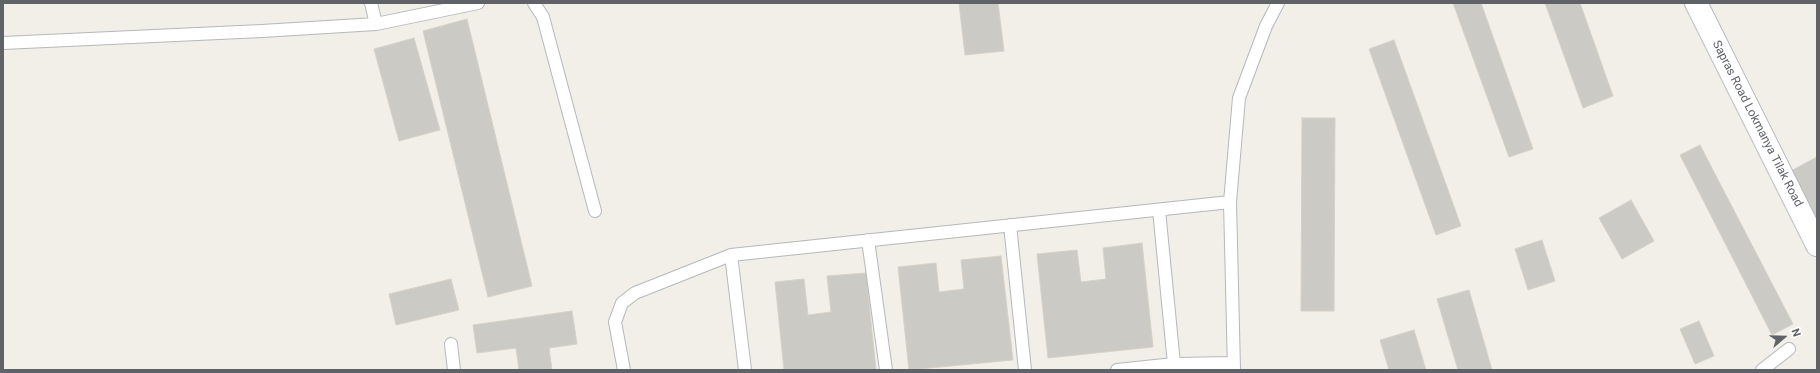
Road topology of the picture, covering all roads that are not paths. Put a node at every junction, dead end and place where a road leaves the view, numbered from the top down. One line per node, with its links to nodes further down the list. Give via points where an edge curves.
1 (371, 3): 6 (lane)
2 (478, 3): 6 (lane)
3 (534, 3): 10 (lane, via 543,17)
4 (1278, 3): 8 (lane, via 1266,26 1239,98)
5 (1696, 3): 13 (street, Sapras Road Lokmanya Tilak Road)
6 (376, 24): 7 (lane)
7 (3, 43)
8 (1230, 202): 9 (lane); 18 (lane)
9 (1159, 210): 11 (lane); 17 (lane)
10 (594, 211)
11 (1010, 225): 12 (lane); 23 (lane)
12 (868, 240): 14 (lane); 22 (lane)
13 (1817, 245)
14 (731, 255): 20 (lane, via 635,293 622,303 614,322); 21 (lane)
15 (451, 344): 19 (lane)
16 (1789, 350): 25 (lane)
17 (1174, 364): 18 (lane); 24 (lane)
18 (1233, 366)
19 (454, 370)
20 (624, 370)
21 (745, 370)
22 (886, 370)
23 (1025, 370)
24 (1117, 370)
25 (1762, 370)

